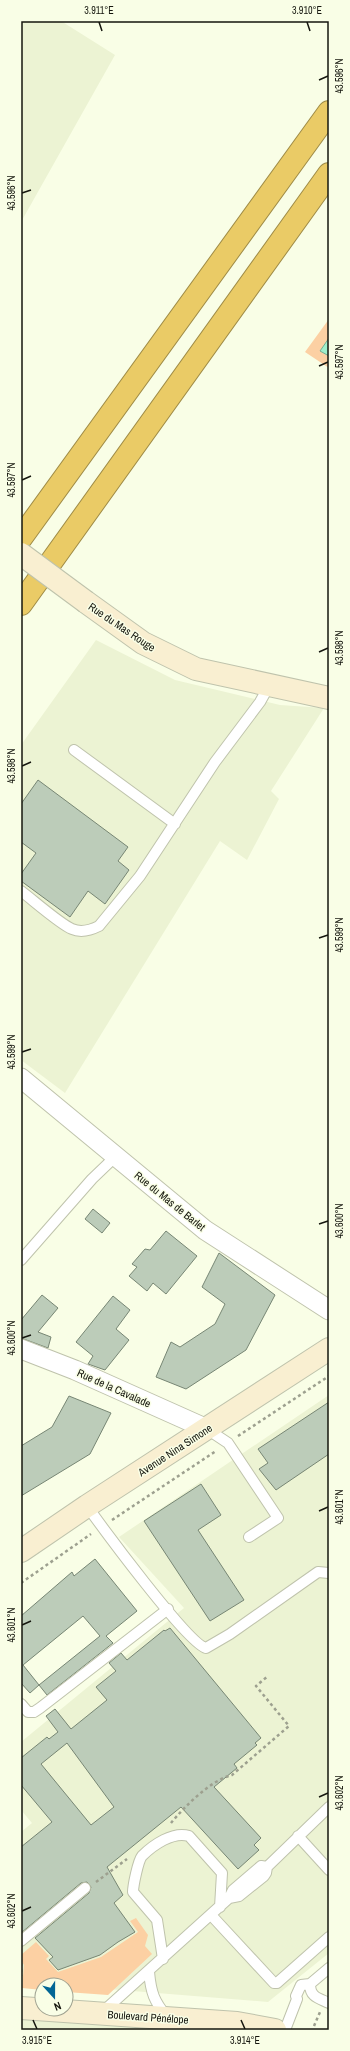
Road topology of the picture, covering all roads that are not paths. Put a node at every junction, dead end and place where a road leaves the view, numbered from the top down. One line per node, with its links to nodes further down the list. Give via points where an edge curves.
1 (329, 112): 3 (highway)
2 (329, 174): 5 (highway)
3 (21, 538)
4 (21, 554): 6 (street, Rue du Mas Rouge, bridge, via 143,643 196,669)
5 (21, 604)
6 (270, 684): 7 (street, Rue du Mas Rouge); 9 (lane)
7 (329, 698)
8 (74, 750): 9 (lane)
9 (175, 824): 10 (lane, via 106,920 93,929 71,929)
10 (21, 891)
11 (21, 1078): 12 (street, Rue du Mas de Barlet)
12 (116, 1156): 13 (lane, via 92,1179); 14 (street, Rue du Mas de Barlet, via 205,1230)
13 (21, 1260)
14 (329, 1310)
15 (21, 1349): 17 (street, Rue de la Cavalade, via 75,1370)
16 (329, 1349): 17 (street, Avenue Nina Simone)
17 (207, 1429): 18 (street, Avenue Nina Simone); 19 (lane, via 228,1442 278,1518)
18 (87, 1506): 20 (street, Avenue Nina Simone); 22 (lane)
19 (249, 1537)
20 (21, 1551)
21 (329, 1573): 22 (lane, via 318,1572 206,1648 200,1646)
22 (168, 1609): 23 (lane, via 40,1708 34,1712)
23 (22, 1708)
24 (329, 1807): 25 (lane)
25 (298, 1836): 26 (lane); 28 (lane, via 266,1867 261,1866 233,1890)
26 (329, 1870)
27 (89, 1886): 31 (lane)
28 (220, 1907): 29 (lane); 32 (lane, via 222,1873 189,1836 184,1834 165,1839 142,1856 133,1892 157,1920)
29 (211, 1915): 30 (lane, via 274,1983); 32 (lane)
30 (329, 1937)
31 (21, 1941)
32 (163, 1959): 34 (lane)
33 (329, 1968): 35 (lane)
34 (149, 1972): 38 (lane, via 108,2007); 39 (lane, via 153,1997)
35 (310, 1988): 36 (lane, via 313,1996); 41 (lane, via 301,1985)
36 (329, 2003)
37 (21, 2008): 38 (street, Boulevard Pénélope)
38 (96, 2013): 39 (street, Boulevard Pénélope)
39 (168, 2018): 40 (street, Boulevard Pénélope, via 237,2023)
40 (275, 2030)
41 (285, 2030)

